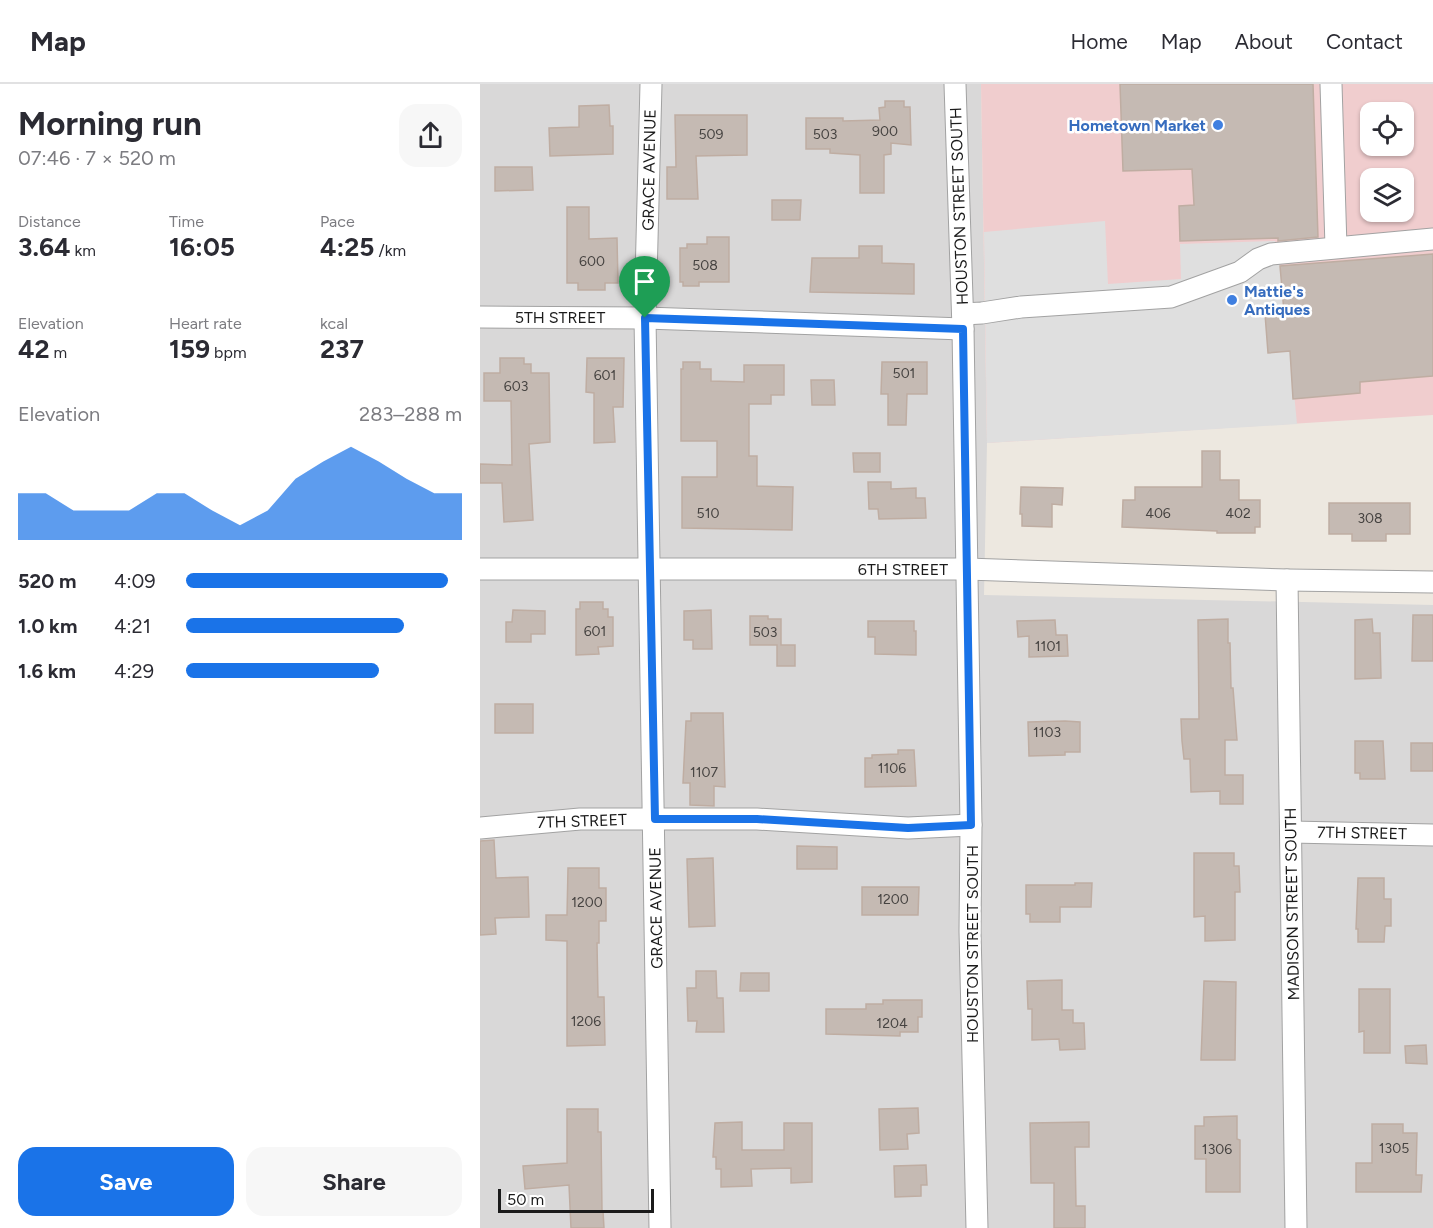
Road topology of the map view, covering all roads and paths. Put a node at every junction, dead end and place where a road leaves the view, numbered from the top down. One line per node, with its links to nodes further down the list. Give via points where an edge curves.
1 (651, 84): 7 (street, GRACE AVENUE)
2 (956, 84): 8 (street, HOUSTON STREET SOUTH)
3 (1331, 84): 5 (street)
4 (1433, 239): 5 (street, 5TH STREET)
5 (1336, 247): 8 (street, 5TH STREET, via 1271,254 1240,272 1171,297 1021,307)
6 (480, 317): 7 (street, 5TH STREET)
7 (645, 318): 8 (street, 5TH STREET); 11 (street, GRACE AVENUE)
8 (963, 322): 10 (street, HOUSTON STREET SOUTH)
9 (480, 569): 11 (street, 6TH STREET)
10 (967, 569): 11 (street, 6TH STREET); 12 (street, 6TH STREET); 15 (street, HOUSTON STREET SOUTH)
11 (649, 570): 14 (street, GRACE AVENUE)
12 (1287, 580): 13 (street, 6TH STREET); 17 (street, MADISON STREET SOUTH)
13 (1433, 582)
14 (655, 819): 15 (street, 7TH STREET, via 757,819 908,828); 16 (street, 7TH STREET, via 580,819); 19 (street, GRACE AVENUE)
15 (971, 825): 20 (street, HOUSTON STREET SOUTH)
16 (480, 828)
17 (1291, 832): 18 (street, 7TH STREET); 21 (street, MADISON STREET SOUTH)
18 (1433, 835)
19 (660, 1228)
20 (977, 1228)
21 (1296, 1228)

